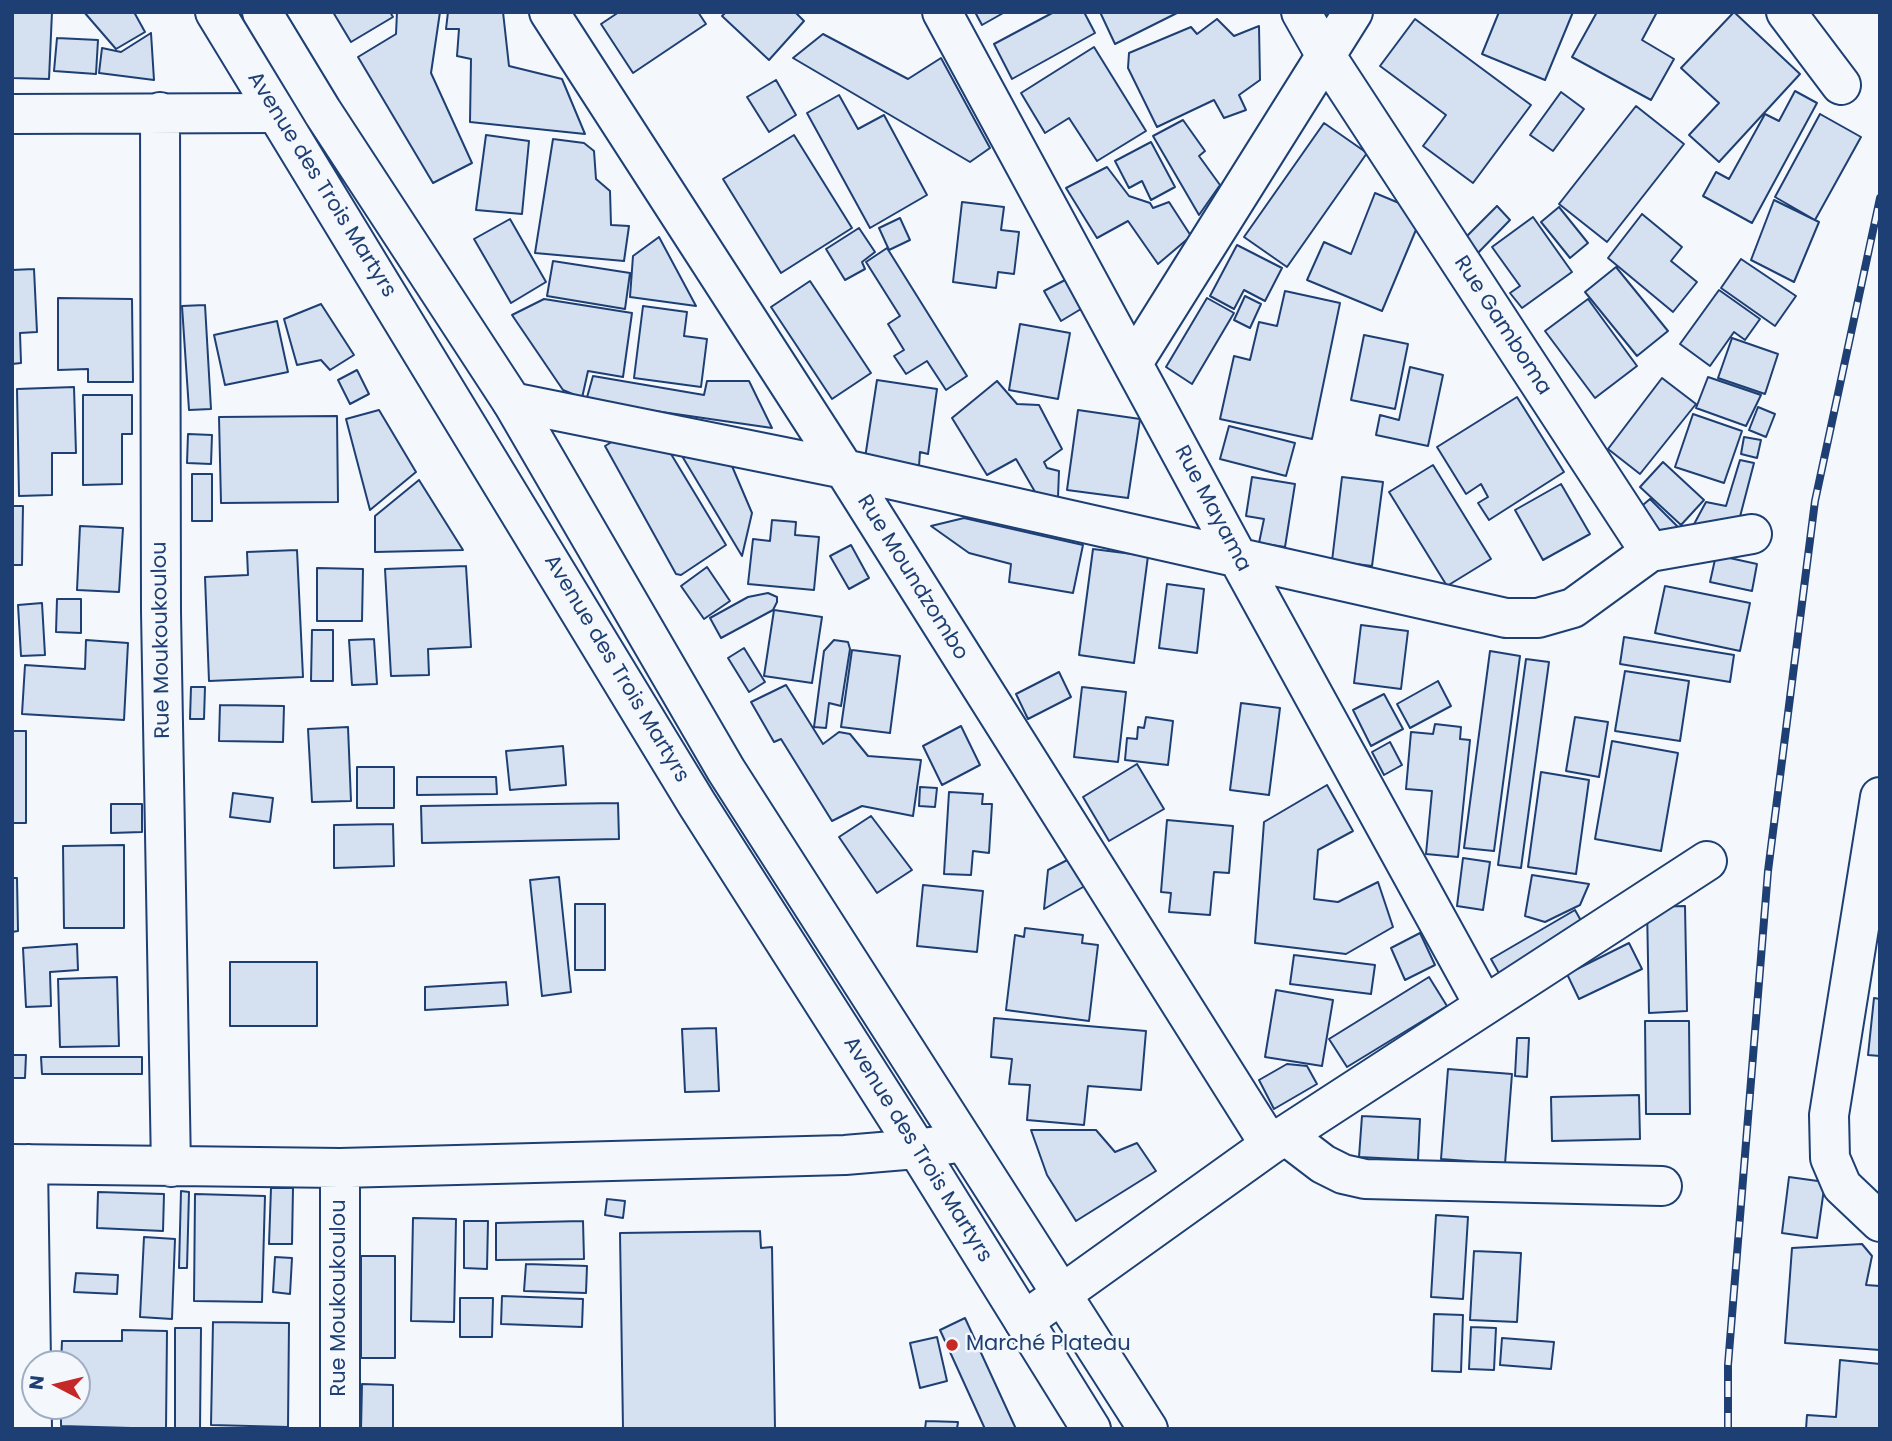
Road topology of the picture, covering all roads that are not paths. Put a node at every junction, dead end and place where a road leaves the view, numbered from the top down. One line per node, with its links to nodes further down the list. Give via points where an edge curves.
1 (215, 12): 11 (street, Avenue des Trois Martyrs)
2 (262, 12): 14 (street, Avenue des Trois Martyrs)
3 (550, 12): 15 (street, Rue Moundzombo)
4 (942, 12): 13 (street, Rue Mayama)
5 (1301, 12): 8 (street, Rue Gamboma)
6 (1353, 12): 8 (street)
7 (1786, 12): 9 (street)
8 (1326, 56): 13 (street); 17 (street, Rue Gamboma)
9 (1841, 85)
10 (160, 112): 11 (street); 12 (street); 26 (street, Rue Moukoukoulou, via 161,612)
11 (276, 113): 24 (street, Avenue des Trois Martyrs, via 697,804)
12 (12, 114)
13 (1133, 363): 18 (street, Rue Mayama)
14 (512, 402): 15 (street); 23 (street, Avenue des Trois Martyrs, via 726,770)
15 (844, 468): 18 (street); 22 (street, Rue Moundzombo)
16 (1752, 534): 17 (street)
17 (1650, 552): 18 (street, via 1573,608 1538,618 1506,618)
18 (1238, 558): 21 (street, Rue Mayama)
19 (1880, 797): 29 (street, via 1829,1115 1830,1158 1842,1186)
20 (1707, 861): 21 (street)
21 (1484, 1005): 22 (street)
22 (1278, 1140): 28 (street, via 1343,1174 1365,1179); 30 (street)
23 (964, 1142): 24 (street); 30 (street, Avenue des Trois Martyrs)
24 (917, 1149): 27 (street, via 845,1155); 31 (street, Avenue des Trois Martyrs)
25 (20, 1164): 26 (street); 32 (street)
26 (171, 1167): 27 (street)
27 (340, 1168): 33 (street, Rue Moukoukoulou)
28 (1662, 1186)
29 (1880, 1223)
30 (1063, 1294): 31 (street); 35 (street, Avenue des Trois Martyrs)
31 (1024, 1321): 34 (street, Avenue des Trois Martyrs)
32 (32, 1429)
33 (340, 1429)
34 (1091, 1429)
35 (1148, 1429)

